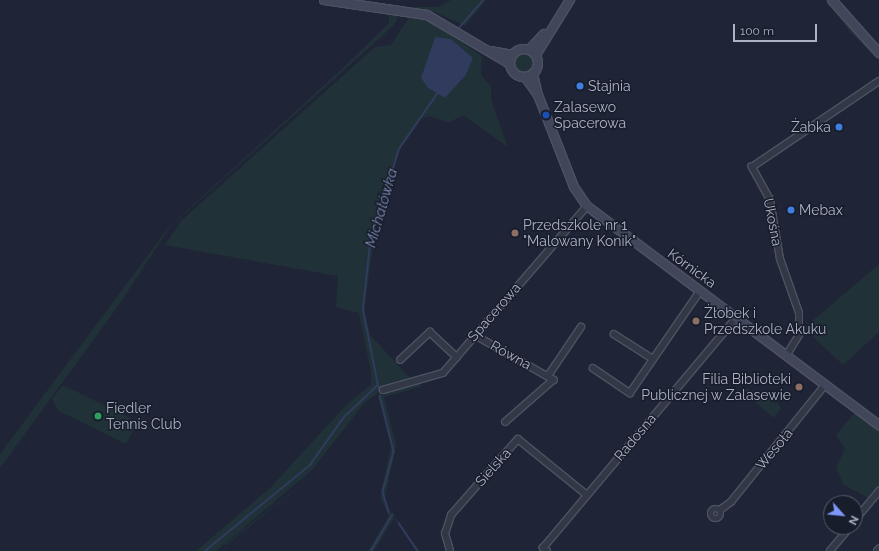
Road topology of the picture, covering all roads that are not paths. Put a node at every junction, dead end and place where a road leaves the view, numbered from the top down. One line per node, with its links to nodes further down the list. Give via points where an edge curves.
1 (324, 0): 4 (street, via 427,15 451,27)
2 (570, 0): 5 (street)
3 (832, 0): 6 (street)
4 (487, 51): 7 (street); 8 (street)
5 (533, 52): 7 (street, via 520,49); 9 (street, via 538,63)
6 (879, 52)
7 (513, 55): 8 (street)
8 (510, 64): 10 (street, via 514,73)
9 (533, 74): 10 (street); 12 (street, Kórnicka)
10 (525, 77): 12 (street, Kórnicka)
11 (879, 81): 19 (street, Ukośna, via 752,167 770,200 780,259 799,312 799,335)
12 (538, 95): 13 (street, Kórnicka, via 574,187)
13 (587, 206): 14 (street, Kórnicka); 17 (street, Spacerowa)
14 (700, 291): 15 (street, Kórnicka); 22 (street)
15 (736, 318): 19 (street, Kórnicka); 30 (street, Radosna)
16 (581, 327): 24 (street, Równa)
17 (473, 334): 20 (street, Spacerowa); 24 (street, Równa)
18 (614, 334): 22 (street)
19 (786, 356): 25 (street, Kórnicka)
20 (457, 357): 21 (street, via 430,332); 26 (street, Spacerowa, via 443,373)
21 (400, 360)
22 (653, 360): 23 (street, via 630,392)
23 (593, 368)
24 (548, 376): 27 (street, Równa, via 554,380)
25 (825, 385): 28 (street, Kórnicka); 31 (street, Wesoła, via 731,502)
26 (383, 390)
27 (506, 422)
28 (879, 424)
29 (879, 491): 32 (street)
30 (586, 494): 34 (street, Sielska, via 518,439 451,515 445,534); 35 (street, Radosna, via 543,548)
31 (720, 510)
32 (863, 510)
33 (843, 535): 36 (street)
34 (450, 551)
35 (547, 551)
36 (830, 551)

